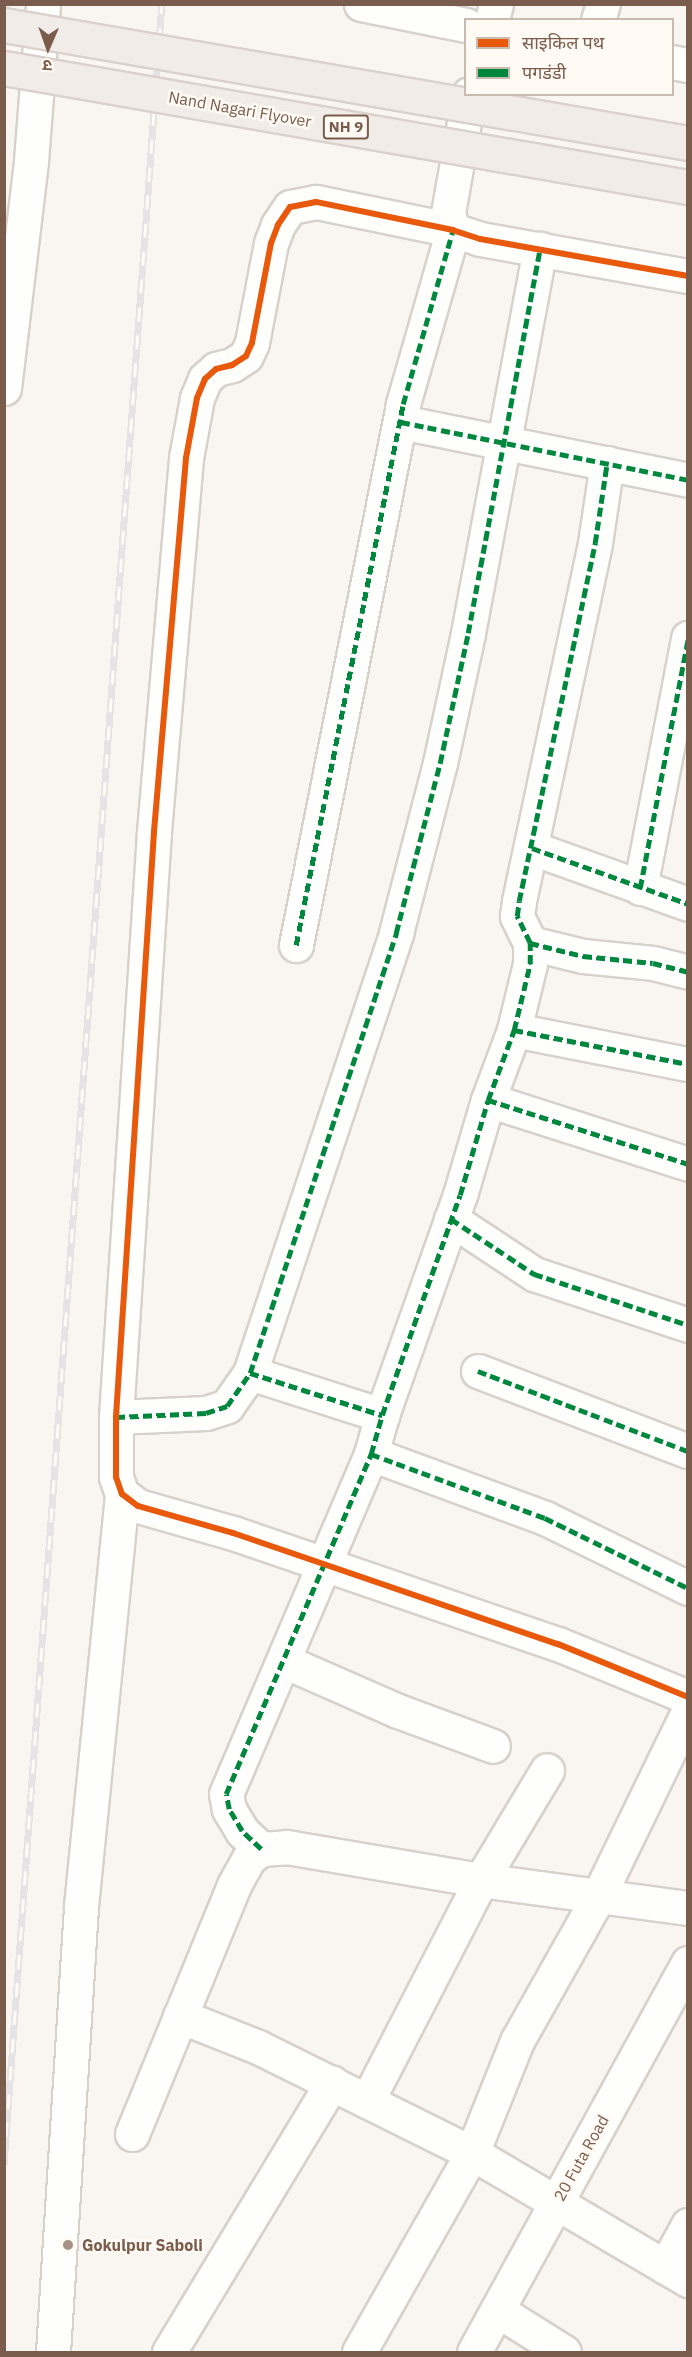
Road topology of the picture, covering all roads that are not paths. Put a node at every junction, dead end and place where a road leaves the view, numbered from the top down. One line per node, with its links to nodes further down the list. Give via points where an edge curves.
1 (44, 4): 8 (street)
2 (363, 5): 4 (street)
3 (4, 25): 7 (highway, bridge)
4 (464, 25)
5 (4, 68): 9 (highway, Nand Nagari Flyover / NH 9, bridge)
6 (469, 96): 10 (street, via 448,213)
7 (687, 143)
8 (18, 159): 13 (street)
9 (687, 187)
10 (453, 230): 11 (street, via 464,236); 14 (street); 34 (street, via 316,202 290,207 271,243 252,343 246,356 205,378 197,398 186,458 165,680)
11 (540, 249): 12 (street); 15 (street)
12 (687, 276)
13 (5, 379)
14 (400, 422): 15 (street); 23 (street)
15 (504, 444): 16 (street); 32 (street, via 440,763 396,933)
16 (607, 463): 17 (street); 19 (street, via 595,543)
17 (687, 480)
18 (687, 638): 20 (street)
19 (532, 848): 20 (street); 22 (street, via 517,916)
20 (640, 888): 21 (street)
21 (687, 904)
22 (530, 943): 24 (street, via 583,956 652,963); 25 (street, via 530,964)
23 (296, 945)
24 (687, 972)
25 (514, 1030): 26 (street); 27 (street)
26 (687, 1064)
27 (488, 1100): 28 (street); 29 (street)
28 (687, 1164)
29 (451, 1219): 30 (street, via 534,1274); 33 (street)
30 (687, 1325)
31 (478, 1371): 35 (street)
32 (250, 1373): 33 (street); 34 (street, via 227,1406 206,1413)
33 (382, 1415): 36 (street)
34 (116, 1417): 37 (street, via 116,1477)
35 (687, 1450)
36 (371, 1454): 38 (street); 39 (street, via 545,1518)
37 (122, 1494): 38 (street, via 138,1506 233,1533); 59 (street, via 81,1906)
38 (326, 1566): 40 (street); 41 (street, via 558,1644)
39 (687, 1588)
40 (284, 1661): 43 (street, via 398,1712); 45 (street, via 226,1794 229,1809 242,1831)
41 (687, 1697)
42 (687, 1712): 47 (street)
43 (494, 1746)
44 (547, 1770): 46 (street)
45 (261, 1849): 46 (street, via 287,1847); 50 (street, via 249,1858 234,1885)
46 (481, 1880): 47 (street); 52 (street)
47 (598, 1897): 48 (street); 54 (street, via 517,2041)
48 (687, 1908)
49 (687, 1963): 55 (street, 20 Futa Road)
50 (180, 2016): 51 (street, via 258,2047); 53 (street)
51 (332, 2084): 52 (street); 60 (street)
52 (367, 2101): 54 (street)
53 (132, 2134)
54 (472, 2153): 55 (street); 61 (street)
55 (556, 2203): 57 (street); 58 (street, 20 Futa Road)
56 (687, 2225): 57 (street)
57 (676, 2274)
58 (496, 2310): 62 (street, 20 Futa Road); 63 (street)
59 (53, 2352)
60 (169, 2352)
61 (359, 2352)
62 (474, 2352)
63 (564, 2352)

